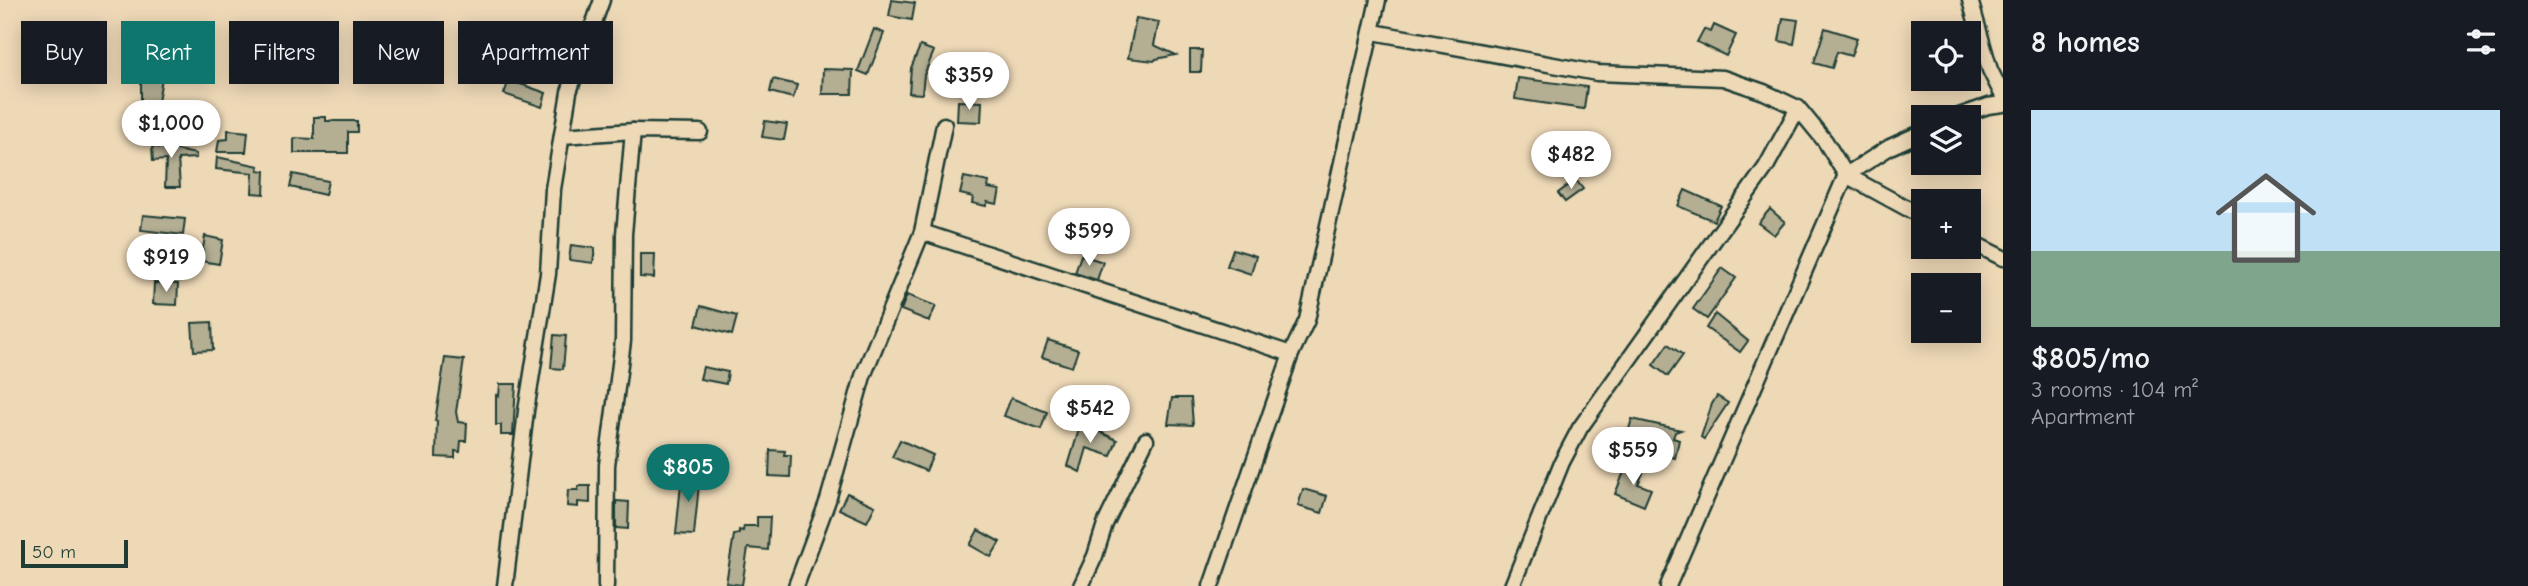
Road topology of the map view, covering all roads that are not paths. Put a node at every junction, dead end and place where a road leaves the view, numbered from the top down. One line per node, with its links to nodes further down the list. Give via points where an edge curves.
1 (602, 0): 12 (street, via 569,92)
2 (1378, 0): 4 (street)
3 (1970, 0): 5 (street, via 1990,70)
4 (1373, 32): 7 (street, via 1587,72 1723,78); 19 (street, via 1307,320)
5 (2003, 96)
6 (2003, 104): 8 (street)
7 (1798, 108): 14 (street); 26 (street, via 1766,167 1580,428)
8 (1981, 108)
9 (944, 125): 16 (street)
10 (633, 131): 11 (street); 12 (street); 22 (street, via 624,234 623,341 607,465)
11 (701, 132)
12 (562, 136): 21 (street)
13 (1911, 137): 14 (street)
14 (1846, 175): 15 (street); 27 (street)
15 (1911, 210)
16 (922, 232): 19 (street); 23 (street, via 863,376 828,500)
17 (1981, 248): 18 (street)
18 (2003, 258)
19 (1291, 354): 25 (street)
20 (1146, 440): 24 (street)
21 (505, 586)
22 (607, 586)
23 (796, 586)
24 (1081, 586)
25 (1211, 586)
26 (1511, 586)
27 (1668, 586)

